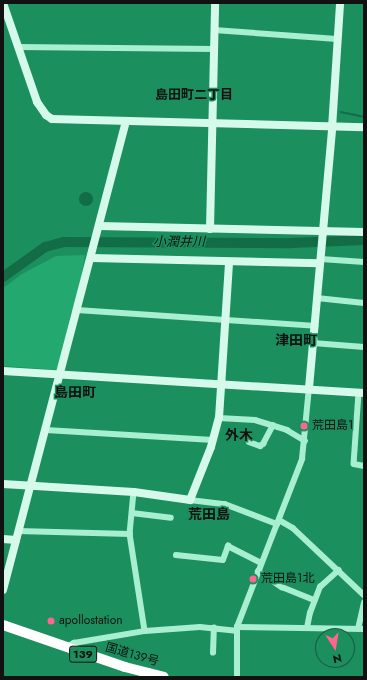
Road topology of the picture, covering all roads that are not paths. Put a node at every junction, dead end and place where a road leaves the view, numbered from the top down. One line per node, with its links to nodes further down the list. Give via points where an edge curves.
1 (4, 3): 6 (street)
2 (215, 3): 4 (street)
3 (340, 3): 5 (street)
4 (214, 30): 5 (street); 7 (street)
5 (337, 39): 11 (street)
6 (18, 47): 7 (street); 8 (street, via 37,102 46,115 63,121)
7 (214, 49): 9 (street)
8 (126, 122): 9 (street); 12 (street)
9 (212, 124): 11 (street); 13 (street)
10 (364, 127): 11 (street)
11 (332, 128): 14 (street)
12 (98, 229): 13 (street); 16 (street)
13 (210, 229): 14 (street)
14 (323, 231): 15 (street); 17 (street)
15 (364, 232)
16 (92, 256): 18 (street); 22 (street)
17 (320, 261): 18 (street); 19 (street); 20 (street)
18 (229, 262): 23 (street)
19 (364, 262)
20 (317, 298): 21 (street); 24 (street)
21 (364, 303)
22 (77, 310): 23 (street); 28 (street)
23 (226, 320): 24 (street); 29 (street)
24 (315, 326): 25 (street)
25 (313, 343): 26 (street); 30 (street)
26 (364, 347)
27 (3, 371): 28 (street)
28 (60, 373): 29 (street); 34 (street)
29 (221, 383): 30 (street); 32 (street)
30 (309, 388): 31 (street); 36 (street)
31 (361, 393): 38 (street, via 354,464)
32 (219, 418): 33 (street, via 255,420); 35 (street)
33 (273, 425): 36 (street); 37 (street, via 263,444 260,446)
34 (46, 430): 35 (street); 40 (street)
35 (213, 440): 42 (street)
36 (305, 441): 45 (street, via 302,459)
37 (249, 442)
38 (364, 466)
39 (3, 484): 40 (street)
40 (31, 485): 41 (street); 46 (street)
41 (134, 492): 42 (street); 43 (street)
42 (190, 500): 45 (street, via 225,504)
43 (132, 513): 44 (street); 47 (street)
44 (171, 518)
45 (278, 522): 51 (street); 52 (street, via 293,528)
46 (18, 531): 47 (street); 49 (street)
47 (130, 534): 63 (street)
48 (3, 539): 49 (street)
49 (16, 540): 54 (street)
50 (176, 556): 51 (street, via 223,560 228,546)
51 (261, 563): 53 (street)
52 (339, 570): 55 (street); 56 (street, via 320,587)
53 (258, 571): 56 (street, via 282,587); 61 (street)
54 (3, 590)
55 (364, 596)
56 (314, 600): 60 (street)
57 (364, 603): 62 (street)
58 (3, 625): 64 (highway, 国道139号 / 139)
59 (214, 628): 61 (street); 63 (street); 65 (street)
60 (308, 628): 61 (street); 62 (street)
61 (236, 629): 67 (street)
62 (361, 629)
63 (145, 631): 64 (street, via 74,643)
64 (66, 648): 66 (highway, 国道139号 / 139)
65 (213, 653)
66 (164, 677)
67 (237, 677)

